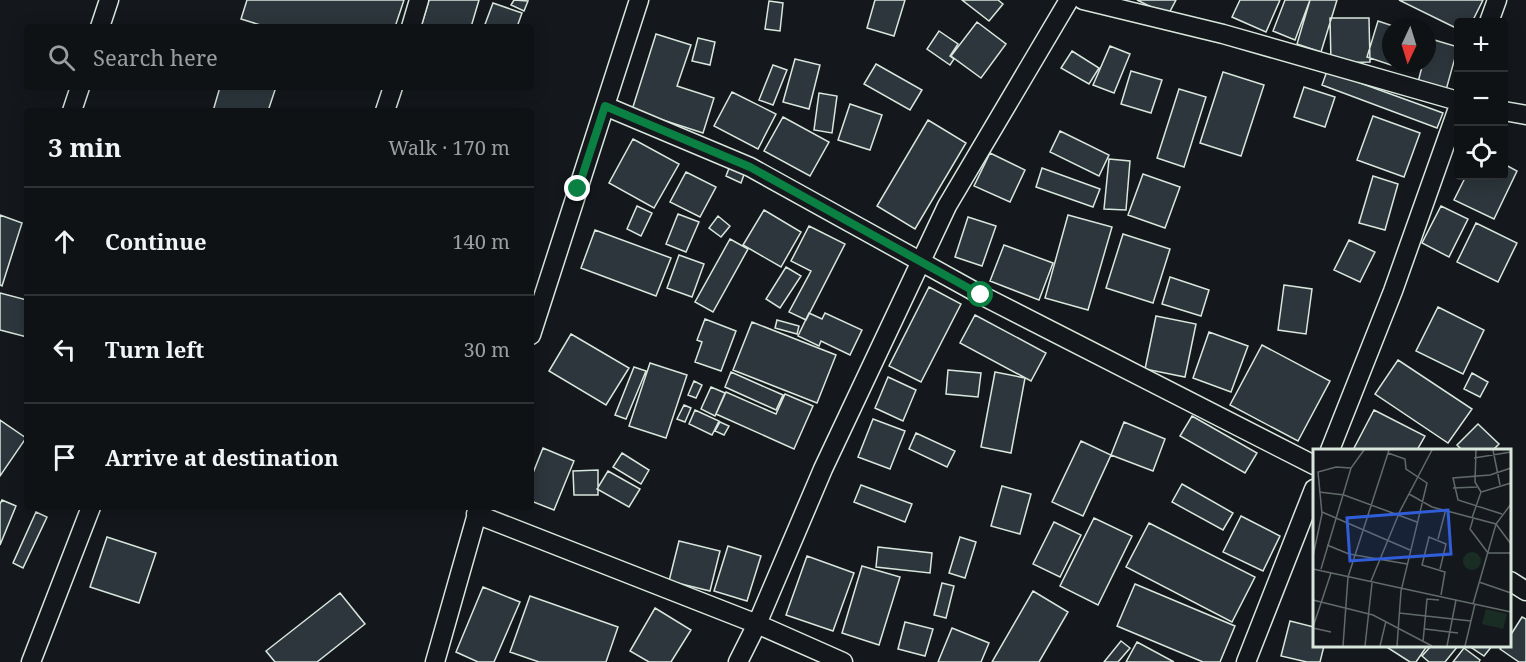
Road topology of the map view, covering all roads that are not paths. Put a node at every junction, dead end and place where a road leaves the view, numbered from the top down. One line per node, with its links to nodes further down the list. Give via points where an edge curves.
1 (109, 0): 8 (street)
2 (418, 0): 9 (street)
3 (639, 0): 13 (street)
4 (1069, 0): 19 (street, via 947,206)
5 (1083, 0): 12 (street, via 1223,34)
6 (1497, 0): 7 (street)
7 (1490, 18)
8 (101, 24)
9 (412, 24)
10 (79, 90): 14 (street)
11 (392, 90): 15 (street)
12 (1454, 100)
13 (605, 106): 19 (street, via 750,167); 20 (street)
14 (73, 108)
15 (386, 108)
16 (1508, 112): 17 (street)
17 (1526, 115)
18 (1454, 119): 21 (street, via 1393,291)
19 (920, 262): 22 (street); 28 (street, via 823,469)
20 (534, 326)
21 (1330, 449)
22 (1313, 464)
23 (1313, 492): 33 (street)
24 (90, 510): 29 (street)
25 (477, 511): 28 (street); 30 (street)
26 (1511, 582): 27 (street)
27 (1526, 591)
28 (757, 624): 31 (street); 32 (street)
29 (31, 662)
30 (435, 662)
31 (738, 662)
32 (843, 662)
33 (1246, 662)

